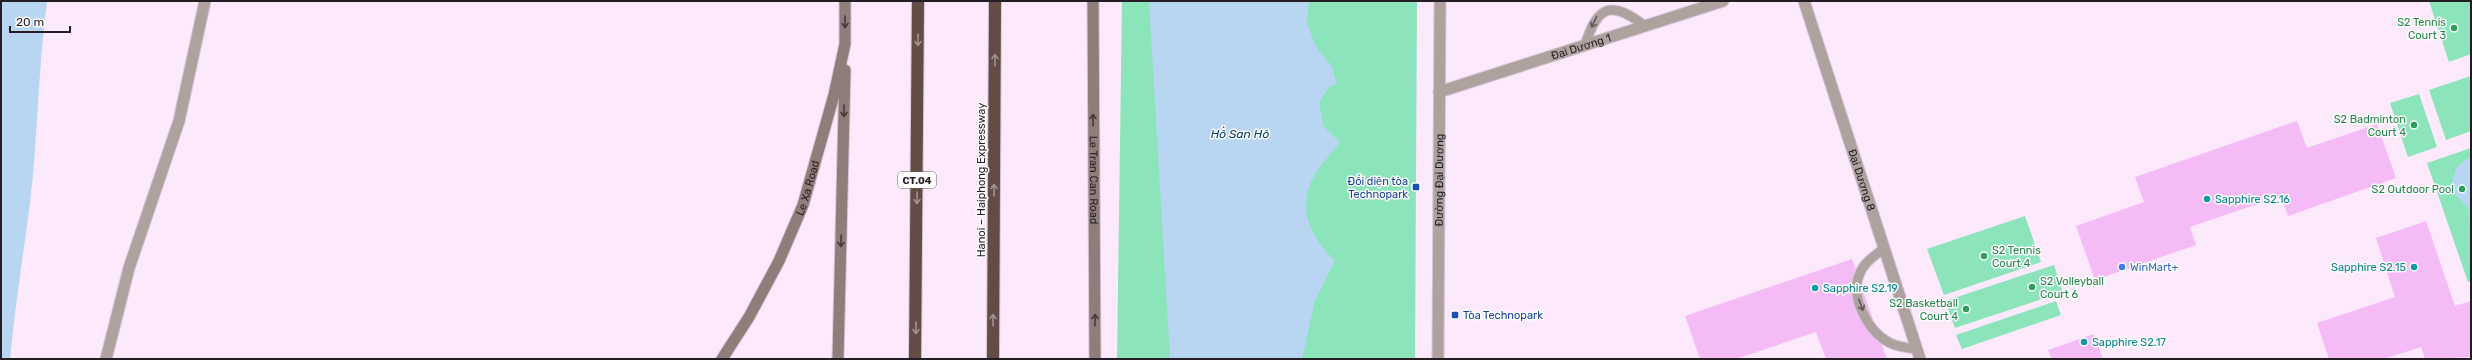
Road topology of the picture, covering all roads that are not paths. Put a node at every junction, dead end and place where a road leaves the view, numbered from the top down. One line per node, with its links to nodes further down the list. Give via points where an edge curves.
1 (205, 1): 15 (street, via 179,121 129,268)
2 (845, 1): 10 (main road, Le Xa Road, one-way to 10)
3 (918, 1): 18 (highway, CT.04, one-way to 18)
4 (995, 1): 19 (highway, Hanoi – Haiphong Expressway, one-way to 4)
5 (1093, 1): 20 (main road, Le Tran Can Road, one-way to 5)
6 (1440, 1): 12 (street, Đường Đại Dương)
7 (1723, 1): 9 (street, Đại Dương 1)
8 (1804, 1): 13 (street, Đại Dương 8)
9 (1645, 26): 11 (street, Đại Dương 1); 11 (lane, one-way to 11, via 1621,6 1608,6 1599,12 1593,21)
10 (845, 44): 16 (main road, Le Xa Road, via 834,95 803,205 779,261 749,317); 17 (main road, one-way to 17)
11 (1585, 45): 12 (street, Đại Dương 1)
12 (1439, 92): 21 (street, Đường Đại Dương)
13 (1883, 249): 14 (street, Đại Dương 8); 14 (lane, one-way to 14, via 1866,263 1860,273 1856,286 1859,304 1872,329 1890,343)
14 (1918, 354)
15 (106, 359)
16 (722, 359)
17 (838, 359)
18 (915, 359)
19 (993, 359)
20 (1095, 359)
21 (1438, 359)

